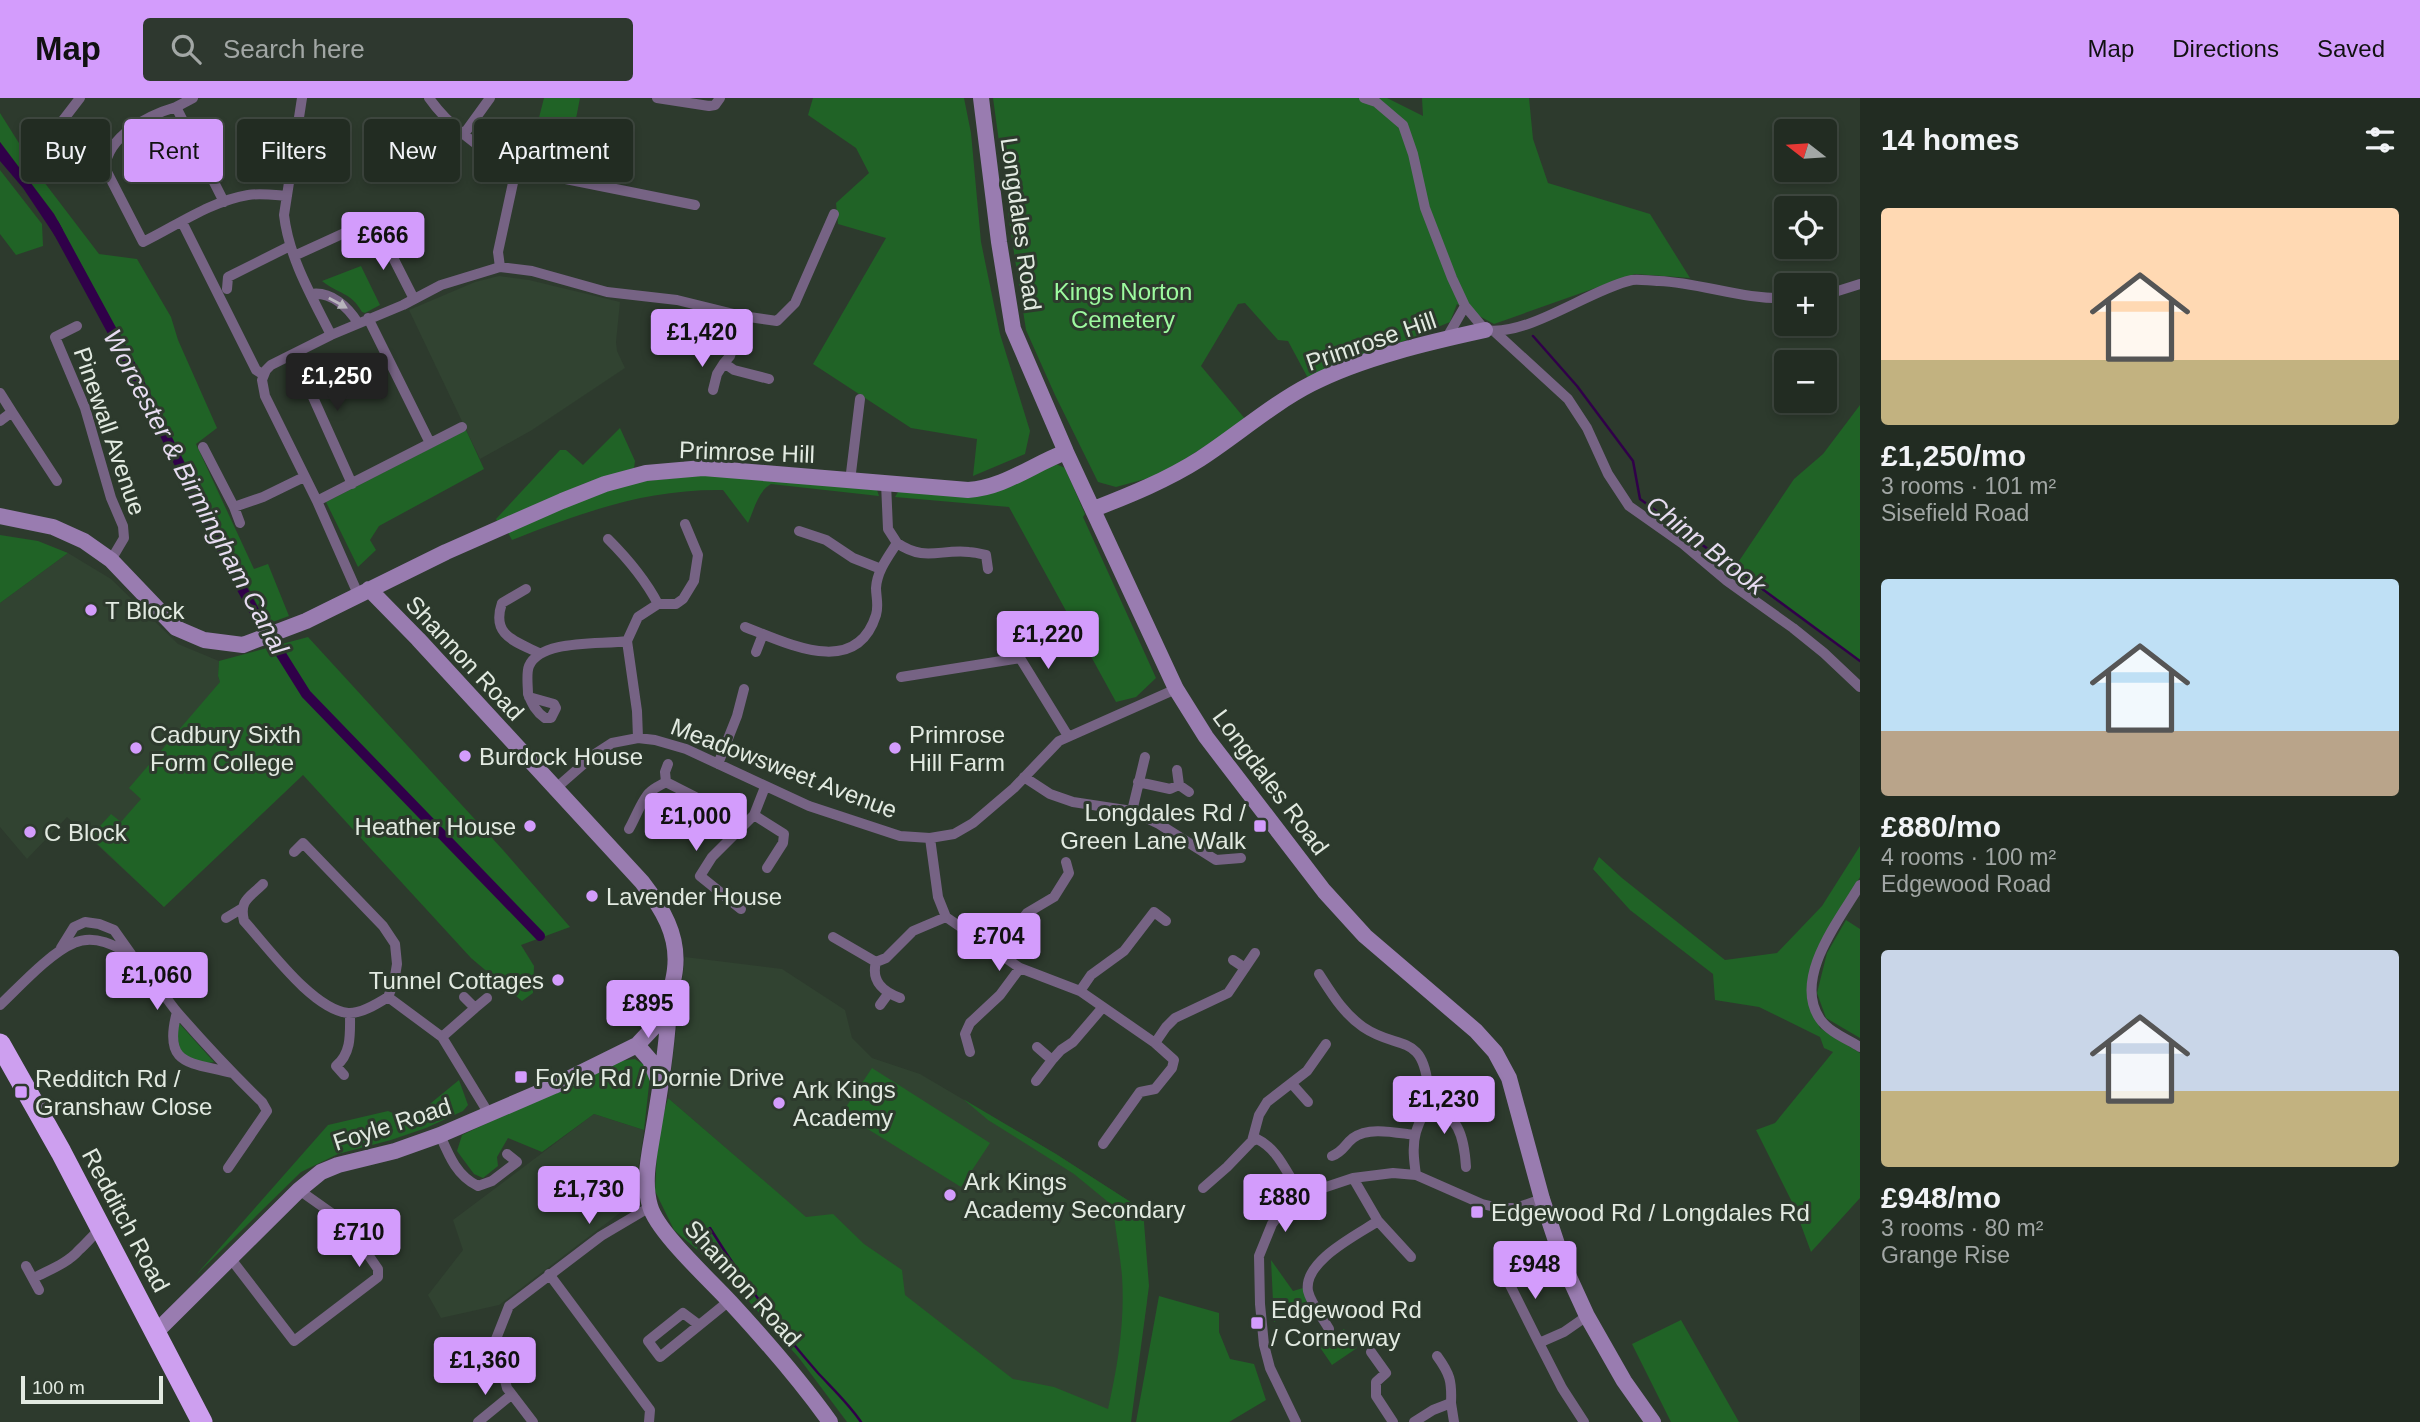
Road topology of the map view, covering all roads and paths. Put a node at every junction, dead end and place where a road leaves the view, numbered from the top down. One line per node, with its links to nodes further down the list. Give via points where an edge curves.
1 (80, 98): 11 (street)
2 (193, 98): 10 (street)
3 (302, 98): 16 (street)
4 (429, 98): 12 (street)
5 (490, 98): 12 (street)
6 (657, 98): 7 (street, via 709,106)
7 (720, 98)
8 (981, 98): 48 (street, Longdales Road, via 1013,329)
9 (1364, 98): 29 (street, via 1376,102 1403,125 1425,208)
10 (176, 107): 17 (street); 20 (street, via 139,123 120,139 105,168 143,242)
11 (64, 119)
12 (464, 134): 13 (street)
13 (474, 141)
14 (513, 182): 22 (street, via 498,252)
15 (581, 182): 18 (street)
16 (287, 196): 17 (street, via 245,195); 21 (street, via 284,215)
17 (224, 202): 20 (street)
18 (695, 205)
19 (834, 214): 30 (street, via 790,310 777,321)
20 (182, 222): 38 (street, via 256,370)
21 (292, 251): 24 (street, via 228,276); 26 (street); 27 (street, via 364,224 375,225)
22 (500, 267): 27 (street, via 441,285); 30 (street)
23 (1860, 284): 25 (street)
24 (227, 289)
25 (1837, 291)
26 (311, 295): 31 (street, one-way to 31, via 337,300); 34 (street)
27 (414, 299): 31 (street)
28 (1774, 299): 33 (street, via 1684,282 1634,280 1530,323)
29 (1465, 306): 33 (street); 35 (street)
30 (742, 316): 37 (street)
31 (363, 320): 34 (street); 46 (street)
32 (77, 326): 63 (street, Pinewall Avenue, via 55,337 85,408 123,526 124,538)
33 (1490, 331): 35 (street, Primrose Hill); 77 (street, via 1568,399 1629,506 1804,636)
34 (331, 335): 36 (street)
35 (1446, 339): 56 (street, Primrose Hill, via 1311,384 1198,461)
36 (294, 355): 38 (street, via 271,365); 53 (street)
37 (724, 363): 39 (street); 40 (street)
38 (264, 375): 49 (street, via 265,396)
39 (769, 379)
40 (713, 390)
41 (0, 393): 43 (street)
42 (860, 399): 51 (street)
43 (12, 412): 44 (street); 50 (street)
44 (0, 421)
45 (462, 427): 46 (street)
46 (430, 443): 53 (street)
47 (203, 447): 55 (street)
48 (1066, 452): 52 (street, Primrose Hill, via 982,489); 56 (street, Longdales Road)
49 (304, 477): 54 (street); 55 (street)
50 (57, 481)
51 (849, 481): 52 (street, Primrose Hill); 67 (street, Primrose Hill, via 703,468 646,474 562,501)
52 (887, 483): 62 (street, via 888,528)
53 (352, 484): 54 (street)
54 (317, 501): 67 (street)
55 (234, 507): 58 (street)
56 (1094, 509): 79 (street, Longdales Road)
57 (0, 516): 63 (street, Primrose Hill, via 53,527)
58 (240, 523)
59 (685, 524): 68 (street, via 698,555 694,581 676,604)
60 (799, 531): 64 (street)
61 (608, 539): 68 (street, via 630,561)
62 (897, 543): 64 (street); 65 (street, via 925,555 986,555)
63 (111, 560): 67 (street, Primrose Hill, via 176,628 215,642 243,645 255,641)
64 (881, 569): 71 (street, via 877,612 871,629 857,645 822,652)
65 (988, 569)
66 (526, 589): 74 (street, via 502,603 497,617 502,631)
67 (363, 591): 91 (street, Shannon Road, via 418,639)
68 (658, 604): 72 (street, via 638,617)
69 (1002, 618): 75 (street)
70 (745, 627): 71 (street)
71 (763, 634): 73 (street)
72 (626, 640): 74 (street, via 554,647); 82 (street)
73 (756, 652)
74 (539, 653): 80 (street, via 528,667)
75 (1020, 658): 76 (street); 81 (street)
76 (901, 677)
77 (1860, 687)
78 (744, 689): 85 (street)
79 (1176, 689): 81 (street, Meadowsweet Avenue); 163 (street, Longdales Road, via 1206,737 1324,891 1365,936 1495,1052 1509,1078)
80 (530, 697)
81 (1068, 736): 87 (street, Meadowsweet Avenue)
82 (638, 738): 85 (street, Meadowsweet Avenue, via 670,743); 91 (street, Meadowsweet Avenue, via 612,743)
83 (1145, 757): 89 (street)
84 (668, 764): 88 (street)
85 (718, 764): 90 (street, Meadowsweet Avenue)
86 (1177, 770): 89 (street, via 1184,789)
87 (1024, 777): 92 (street, via 1073,802); 96 (street, Meadowsweet Avenue, via 964,829)
88 (666, 782): 94 (street, via 706,802); 95 (street, via 643,800)
89 (1138, 782): 92 (street)
90 (765, 787): 93 (street); 96 (street, Meadowsweet Avenue, via 900,836)
91 (555, 789): 124 (street, Shannon Road, via 642,882 667,917 676,966)
92 (1132, 811): 98 (street, via 1216,860)
93 (754, 815): 94 (street); 100 (street, via 784,834)
94 (739, 828): 104 (street, via 699,876)
95 (629, 829)
96 (930, 838): 105 (street, via 938,897)
97 (293, 852): 120 (street, via 303,844 395,944 397,964)
98 (1241, 858)
99 (1066, 862): 110 (street, via 1069,873 1054,897 1027,913)
100 (767, 868)
101 (263, 884): 103 (street)
102 (1860, 885): 139 (street, via 1819,954 1812,992 1819,1017)
103 (241, 909): 106 (street); 130 (street, via 244,920 313,997)
104 (741, 909)
105 (946, 917): 110 (street); 114 (street, via 913,931)
106 (226, 918)
107 (1166, 920): 118 (street, via 1154,912 1124,951 1091,975)
108 (834, 937): 114 (street)
109 (59, 951): 112 (street, via 88,939 114,946); 112 (street, via 74,927 85,922 114,930); 125 (street)
110 (997, 952): 115 (street)
111 (1255, 953): 116 (street)
112 (135, 959): 129 (street)
113 (1233, 960): 116 (street)
114 (876, 962): 119 (street, via 875,979)
115 (1020, 968): 118 (street); 140 (street, via 970,1023 965,1034)
116 (1245, 968): 133 (street, via 1228,993 1175,1018)
117 (1319, 974): 147 (street, via 1336,1001 1362,1027 1408,1044 1420,1055)
118 (1080, 991): 127 (street)
119 (888, 993): 123 (street); 126 (street)
120 (388, 997): 130 (street); 132 (street)
121 (464, 997): 128 (street)
122 (487, 998): 128 (street)
123 (900, 998)
124 (669, 1001): 131 (street, Foyle Road); 137 (street, Shannon Road)
125 (0, 1005)
126 (880, 1005)
127 (1103, 1007): 133 (street); 141 (street)
128 (475, 1008): 132 (street)
129 (177, 1012): 142 (street); 142 (street, via 172,1031 175,1050 188,1064)
130 (350, 1013): 144 (street, via 350,1041 343,1060 335,1066)
131 (653, 1028): 136 (street, Foyle Road); 137 (street)
132 (442, 1037): 149 (street)
133 (1156, 1043): 153 (street, via 1174,1060 1172,1068 1155,1088 1140,1092)
134 (0, 1044): 166 (highway, Redditch Road)
135 (1326, 1044): 146 (street)
136 (637, 1045): 143 (street); 149 (street, Foyle Road)
137 (666, 1046): 143 (street, Shannon Road)
138 (1037, 1047): 141 (street)
139 (1860, 1047)
140 (970, 1052)
141 (1052, 1060): 145 (street)
142 (232, 1073): 157 (street, via 267,1111)
143 (656, 1074): 164 (street, Shannon Road, via 646,1190)
144 (344, 1075)
145 (1036, 1082)
146 (1292, 1084): 148 (street); 152 (street, via 1267,1102)
147 (1428, 1101): 151 (street); 156 (street, via 1452,1117 1458,1127)
148 (1308, 1102)
149 (489, 1114): 150 (street, Foyle Road)
150 (440, 1135): 154 (street, via 465,1179 478,1185 492,1181 517,1161); 161 (street, Foyle Road, via 338,1165)
151 (1415, 1135): 155 (street, via 1367,1133); 158 (street)
152 (1252, 1140): 160 (street); 162 (street, via 1265,1143 1288,1169)
153 (1103, 1144)
154 (507, 1154)
155 (1332, 1156)
156 (1466, 1167)
157 (228, 1168)
158 (1416, 1175): 159 (street); 163 (street, via 1499,1208)
159 (1353, 1178): 162 (street); 165 (street)
160 (1203, 1188)
161 (299, 1190): 168 (street, Foyle Road); 168 (street, via 347,1224 378,1269 378,1277 294,1341)
162 (1302, 1195): 191 (street, via 1272,1224 1259,1256 1258,1274 1264,1345)
163 (1542, 1199): 175 (street, Longdales Road)
164 (650, 1207): 171 (street); 174 (street, Shannon Road)
165 (1378, 1221): 167 (street); 177 (street, via 1328,1255 1308,1281 1308,1293)
166 (100, 1229): 172 (street, via 79,1251); 178 (highway, Redditch Road)
167 (1411, 1257)
168 (231, 1259): 178 (street, Foyle Road)
169 (26, 1266): 172 (street)
170 (1504, 1273): 179 (street)
171 (549, 1274): 184 (street, via 509,1306 500,1324 498,1354); 189 (street, via 650,1410)
172 (34, 1278): 173 (street)
173 (40, 1290)
174 (729, 1301): 176 (street); 190 (street, Shannon Road, via 782,1359)
175 (1587, 1316): 179 (street); 196 (street, Longdales Road)
176 (699, 1325): 176 (street, via 660,1357 648,1341 683,1313)
177 (1329, 1329)
178 (155, 1333): 186 (highway, Redditch Road)
179 (1539, 1343): 195 (street)
180 (1371, 1352): 192 (street, via 1386,1373 1376,1382 1376,1396)
181 (1437, 1356): 183 (street)
182 (1461, 1369): 183 (street)
183 (1449, 1373): 185 (street)
184 (512, 1395): 187 (street); 188 (street)
185 (1451, 1404): 193 (street); 194 (street)
186 (202, 1422)
187 (478, 1422)
188 (533, 1422)
189 (649, 1422)
190 (830, 1422)
191 (1296, 1422)
192 (1392, 1422)
193 (1414, 1422)
194 (1454, 1422)
195 (1584, 1422)
196 (1653, 1422)

